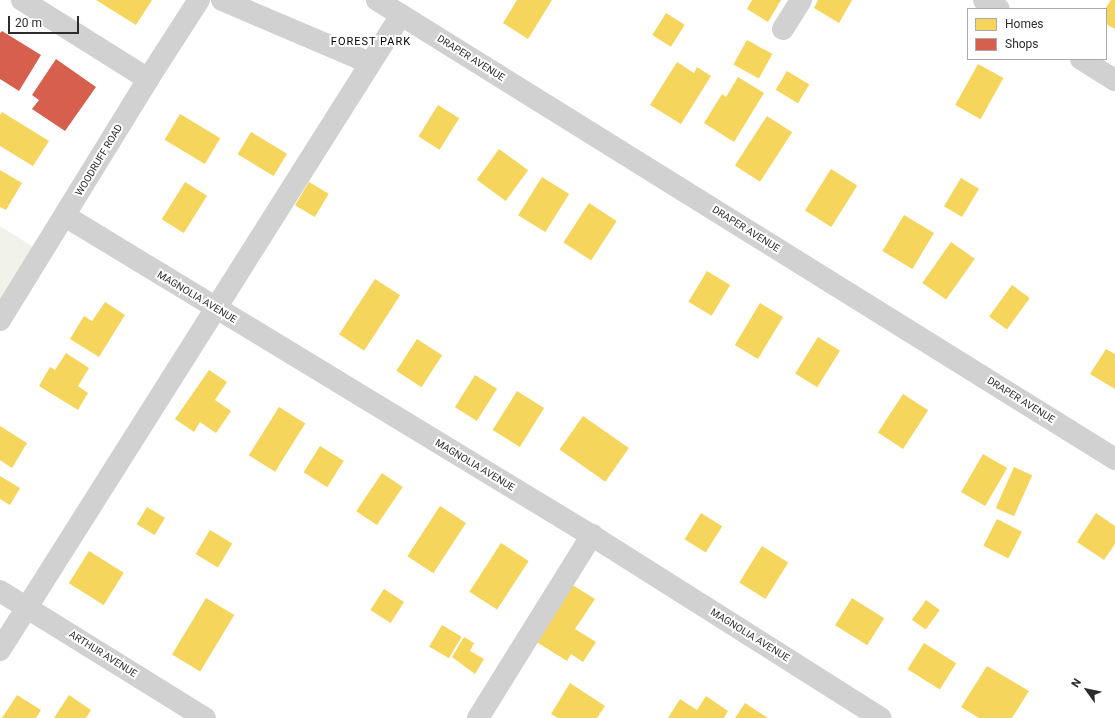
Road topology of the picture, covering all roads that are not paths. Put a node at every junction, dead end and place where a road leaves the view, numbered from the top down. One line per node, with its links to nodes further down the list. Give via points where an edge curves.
1 (22, 0): 12 (street)
2 (200, 0): 12 (street, WOODRUFF ROAD)
3 (222, 0): 11 (street)
4 (377, 0): 8 (street, DRAPER AVENUE)
5 (801, 0): 9 (street)
6 (984, 0): 7 (street)
7 (997, 8)
8 (401, 15): 11 (street); 17 (street, DRAPER AVENUE)
9 (783, 29)
10 (1083, 60): 13 (street)
11 (370, 63): 15 (street)
12 (148, 79): 14 (street, WOODRUFF ROAD)
13 (1115, 80)
14 (65, 216): 15 (street, MAGNOLIA AVENUE); 16 (street, WOODRUFF ROAD)
15 (216, 308): 18 (street, MAGNOLIA AVENUE); 20 (street)
16 (0, 320)
17 (1115, 459)
18 (592, 536): 23 (street); 24 (street, MAGNOLIA AVENUE)
19 (0, 591): 20 (street, ARTHUR AVENUE)
20 (27, 607): 21 (street); 22 (street, ARTHUR AVENUE)
21 (0, 650)
22 (205, 718)
23 (478, 718)
24 (881, 718)

